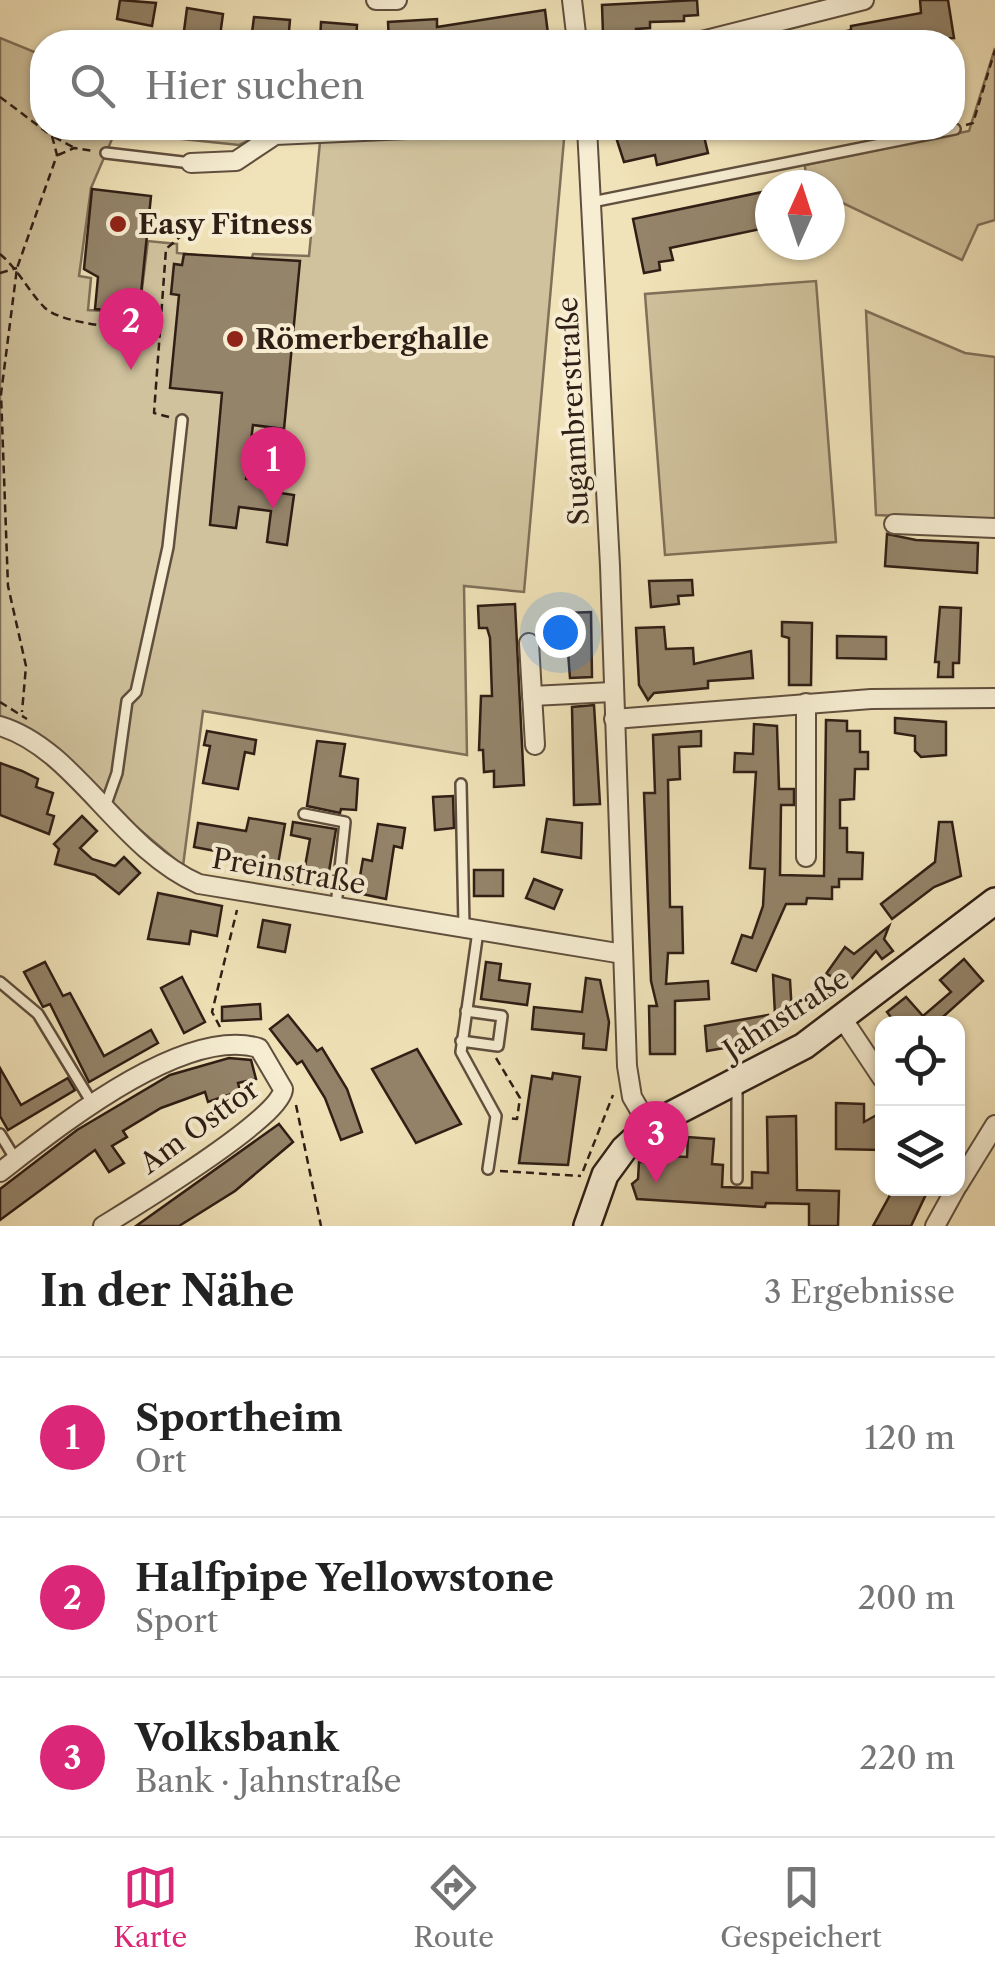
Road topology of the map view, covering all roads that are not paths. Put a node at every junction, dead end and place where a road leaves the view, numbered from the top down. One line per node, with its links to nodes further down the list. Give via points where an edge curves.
1 (376, 0): 2 (street)
2 (397, 0)
3 (572, 0): 5 (street)
4 (864, 0): 6 (street)
5 (576, 30)
6 (745, 30)
7 (266, 140): 11 (street, via 236,162)
8 (587, 140): 12 (street, Sugambrerstraße)
9 (900, 140): 12 (lane)
10 (106, 153): 11 (lane)
11 (191, 163)
12 (590, 202): 17 (street, Sugambrerstraße)
13 (182, 420): 25 (lane, via 168,547)
14 (894, 524): 15 (street)
15 (995, 528)
16 (529, 643): 18 (street)
17 (612, 692): 18 (street); 21 (street, Sugambrerstraße)
18 (532, 696): 23 (street)
19 (995, 698): 20 (street)
20 (806, 704): 21 (street); 27 (street)
21 (614, 719): 31 (street, Sugambrerstraße)
22 (0, 726): 25 (street, Preinstraße, via 31,736)
23 (535, 745)
24 (461, 784): 30 (lane)
25 (104, 810): 29 (street, Preinstraße, via 180,876)
26 (304, 814): 29 (lane, via 345,822)
27 (806, 857)
28 (995, 900): 34 (main road, Jahnstraße)
29 (336, 909): 30 (street, Preinstraße)
30 (471, 930): 31 (street, Preinstraße); 33 (lane)
31 (623, 954): 40 (street, Sugambrerstraße, via 628,1082)
32 (0, 982): 38 (lane, via 38,1014)
33 (466, 1011): 35 (lane); 35 (lane, via 502,1016 498,1046)
34 (842, 1018): 36 (street); 37 (main road, Jahnstraße)
35 (461, 1041): 45 (lane, via 463,1059 496,1116)
36 (875, 1068)
37 (737, 1082): 40 (main road, Jahnstraße); 48 (lane)
38 (92, 1104): 44 (street, Am Osttor); 50 (street, Am Osttor, via 151,1070 224,1048 259,1048 284,1094 214,1153)
39 (995, 1124): 43 (street)
40 (649, 1126): 51 (main road, Jahnstraße, via 604,1176)
41 (0, 1134): 44 (lane)
42 (965, 1146): 43 (street)
43 (974, 1153): 46 (street)
44 (16, 1160): 47 (street, Am Osttor)
45 (488, 1169)
46 (965, 1171)
47 (0, 1172)
48 (737, 1179)
49 (952, 1196): 52 (street)
50 (102, 1226)
51 (586, 1226)
52 (935, 1226)

